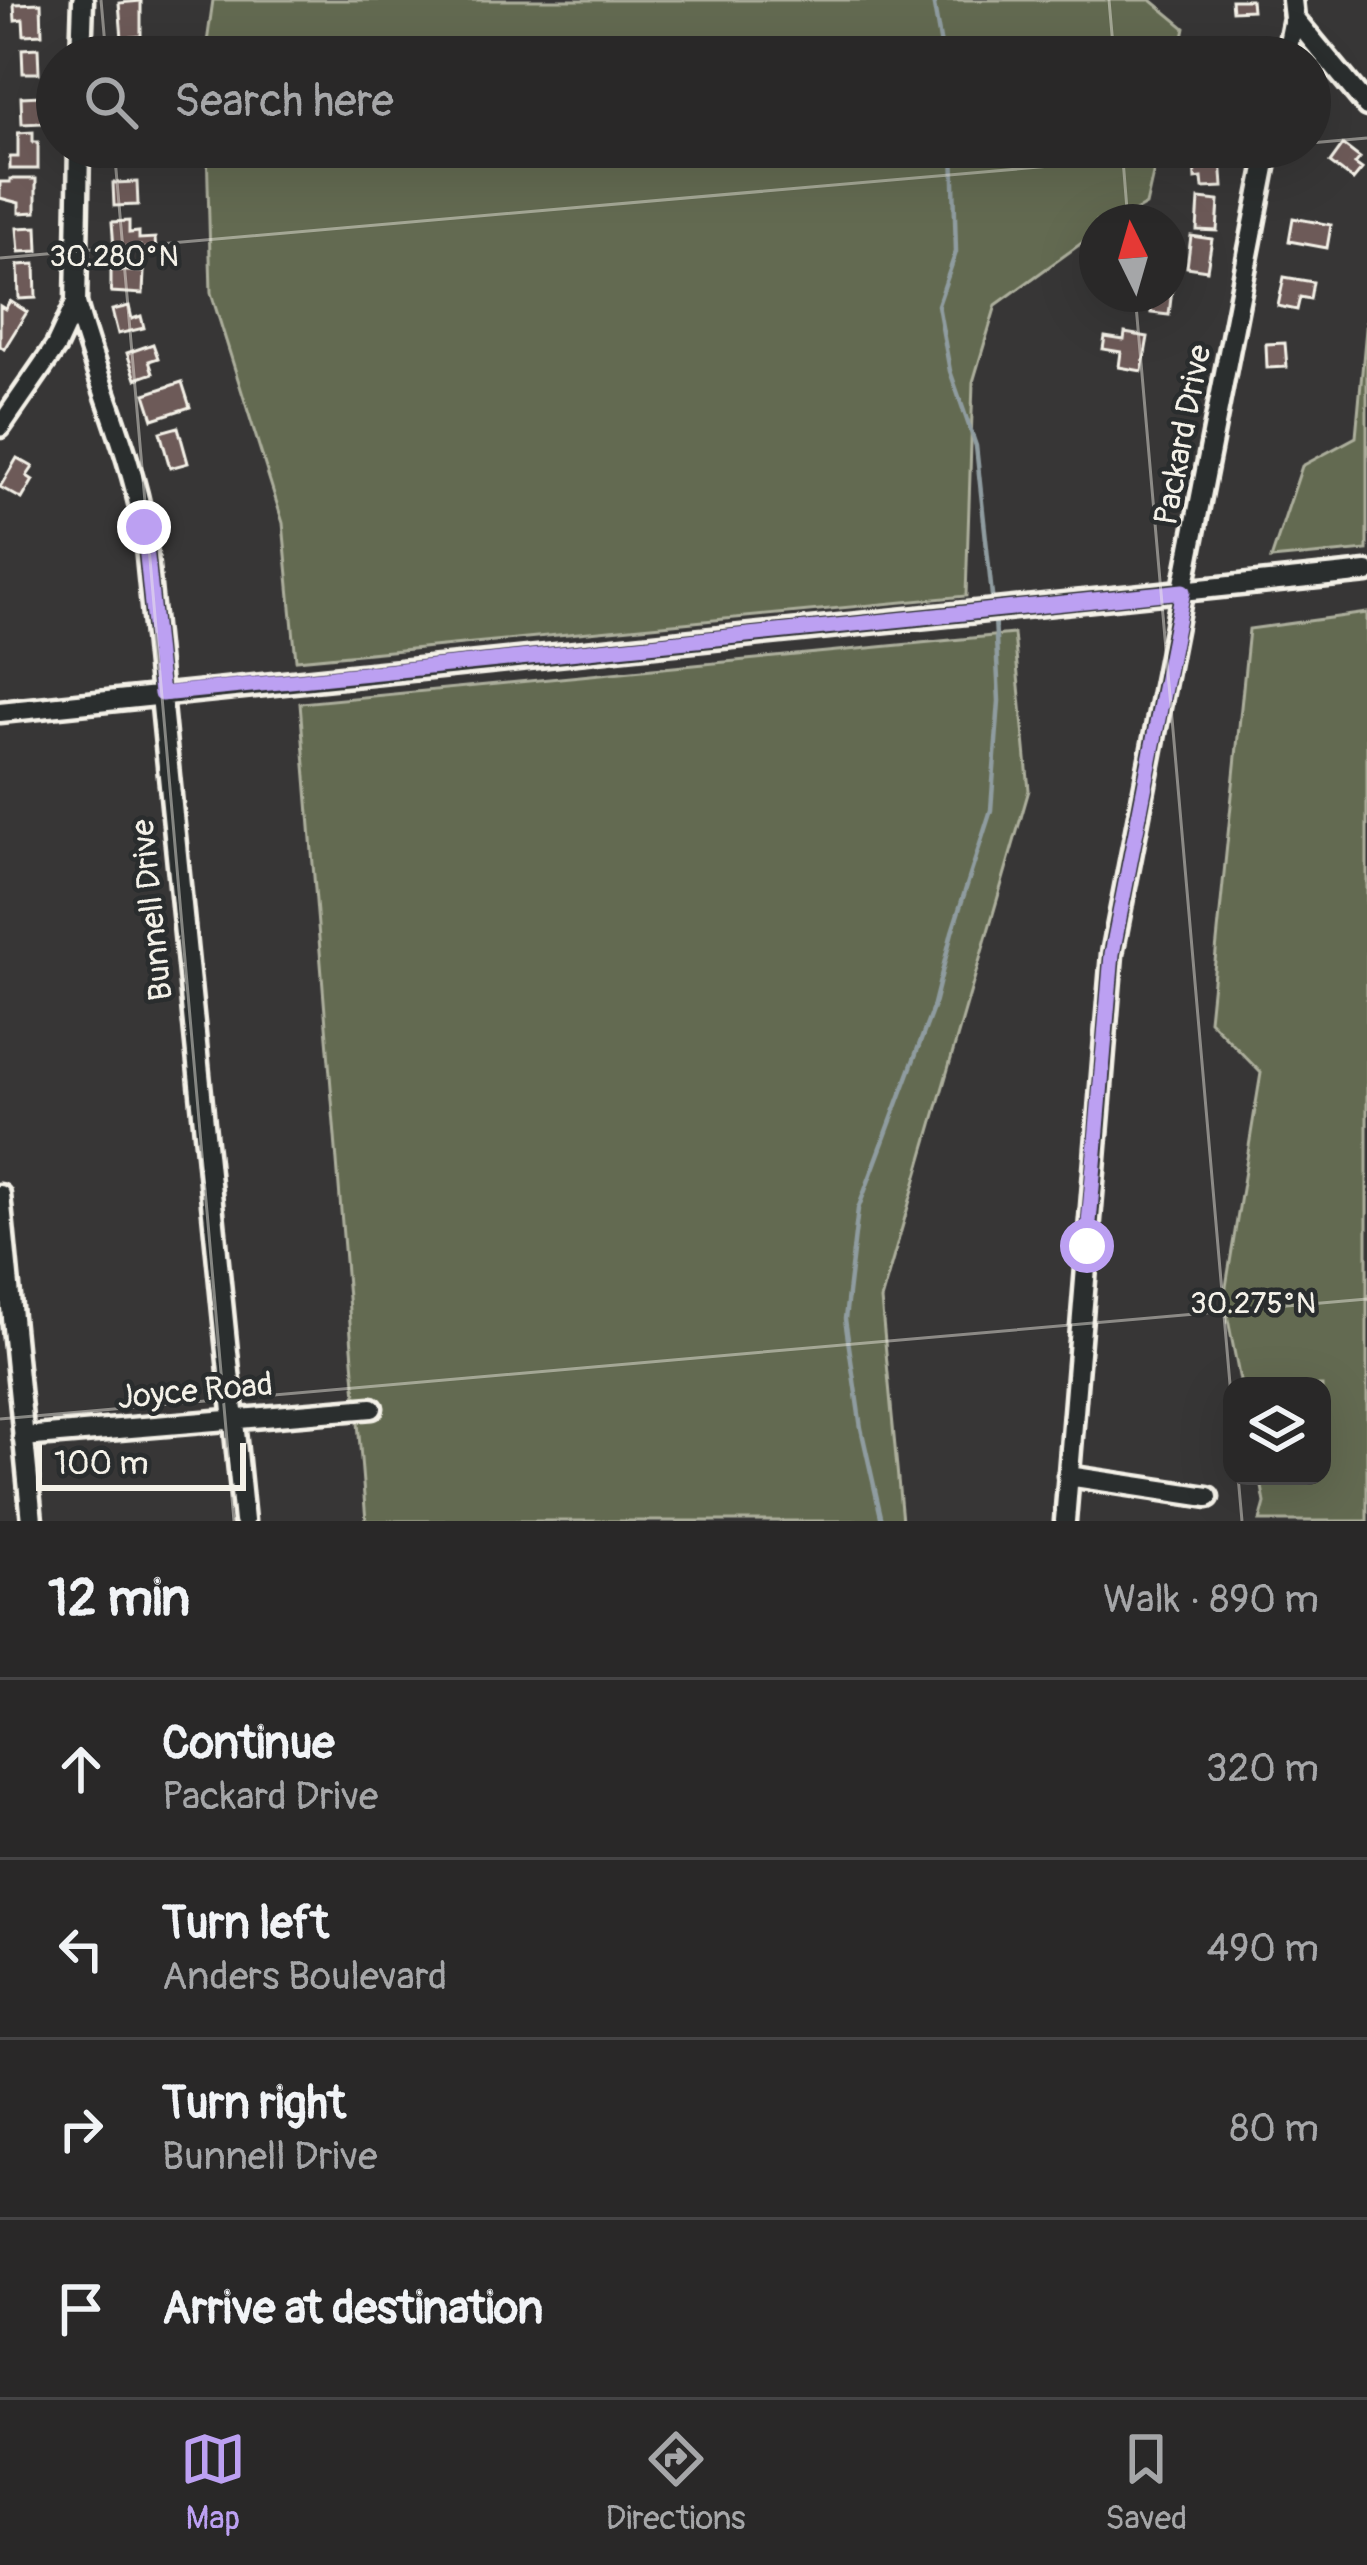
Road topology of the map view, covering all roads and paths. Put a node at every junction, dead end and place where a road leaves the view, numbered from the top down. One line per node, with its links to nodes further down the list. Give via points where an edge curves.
1 (83, 0): 3 (street)
2 (1293, 9): 4 (street)
3 (82, 36)
4 (1314, 36)
5 (1331, 59): 6 (street)
6 (1367, 106)
7 (79, 168): 9 (street)
8 (1265, 168): 12 (street, Packard Drive)
9 (76, 302): 10 (street); 13 (street, Bunnell Drive, via 138,494)
10 (0, 427)
11 (1367, 572): 12 (street)
12 (1183, 591): 13 (street); 19 (street, Packard Drive, via 1112,954)
13 (161, 694): 14 (street); 17 (street, Bunnell Drive)
14 (0, 712)
15 (0, 1196): 18 (street)
16 (372, 1408): 17 (street, Joyce Road)
17 (232, 1417): 18 (street, Joyce Road); 22 (street, Bunnell Drive)
18 (23, 1437): 21 (street)
19 (1068, 1477): 20 (street); 23 (street, Packard Drive)
20 (1208, 1497)
21 (32, 1521)
22 (244, 1521)
23 (1065, 1521)

